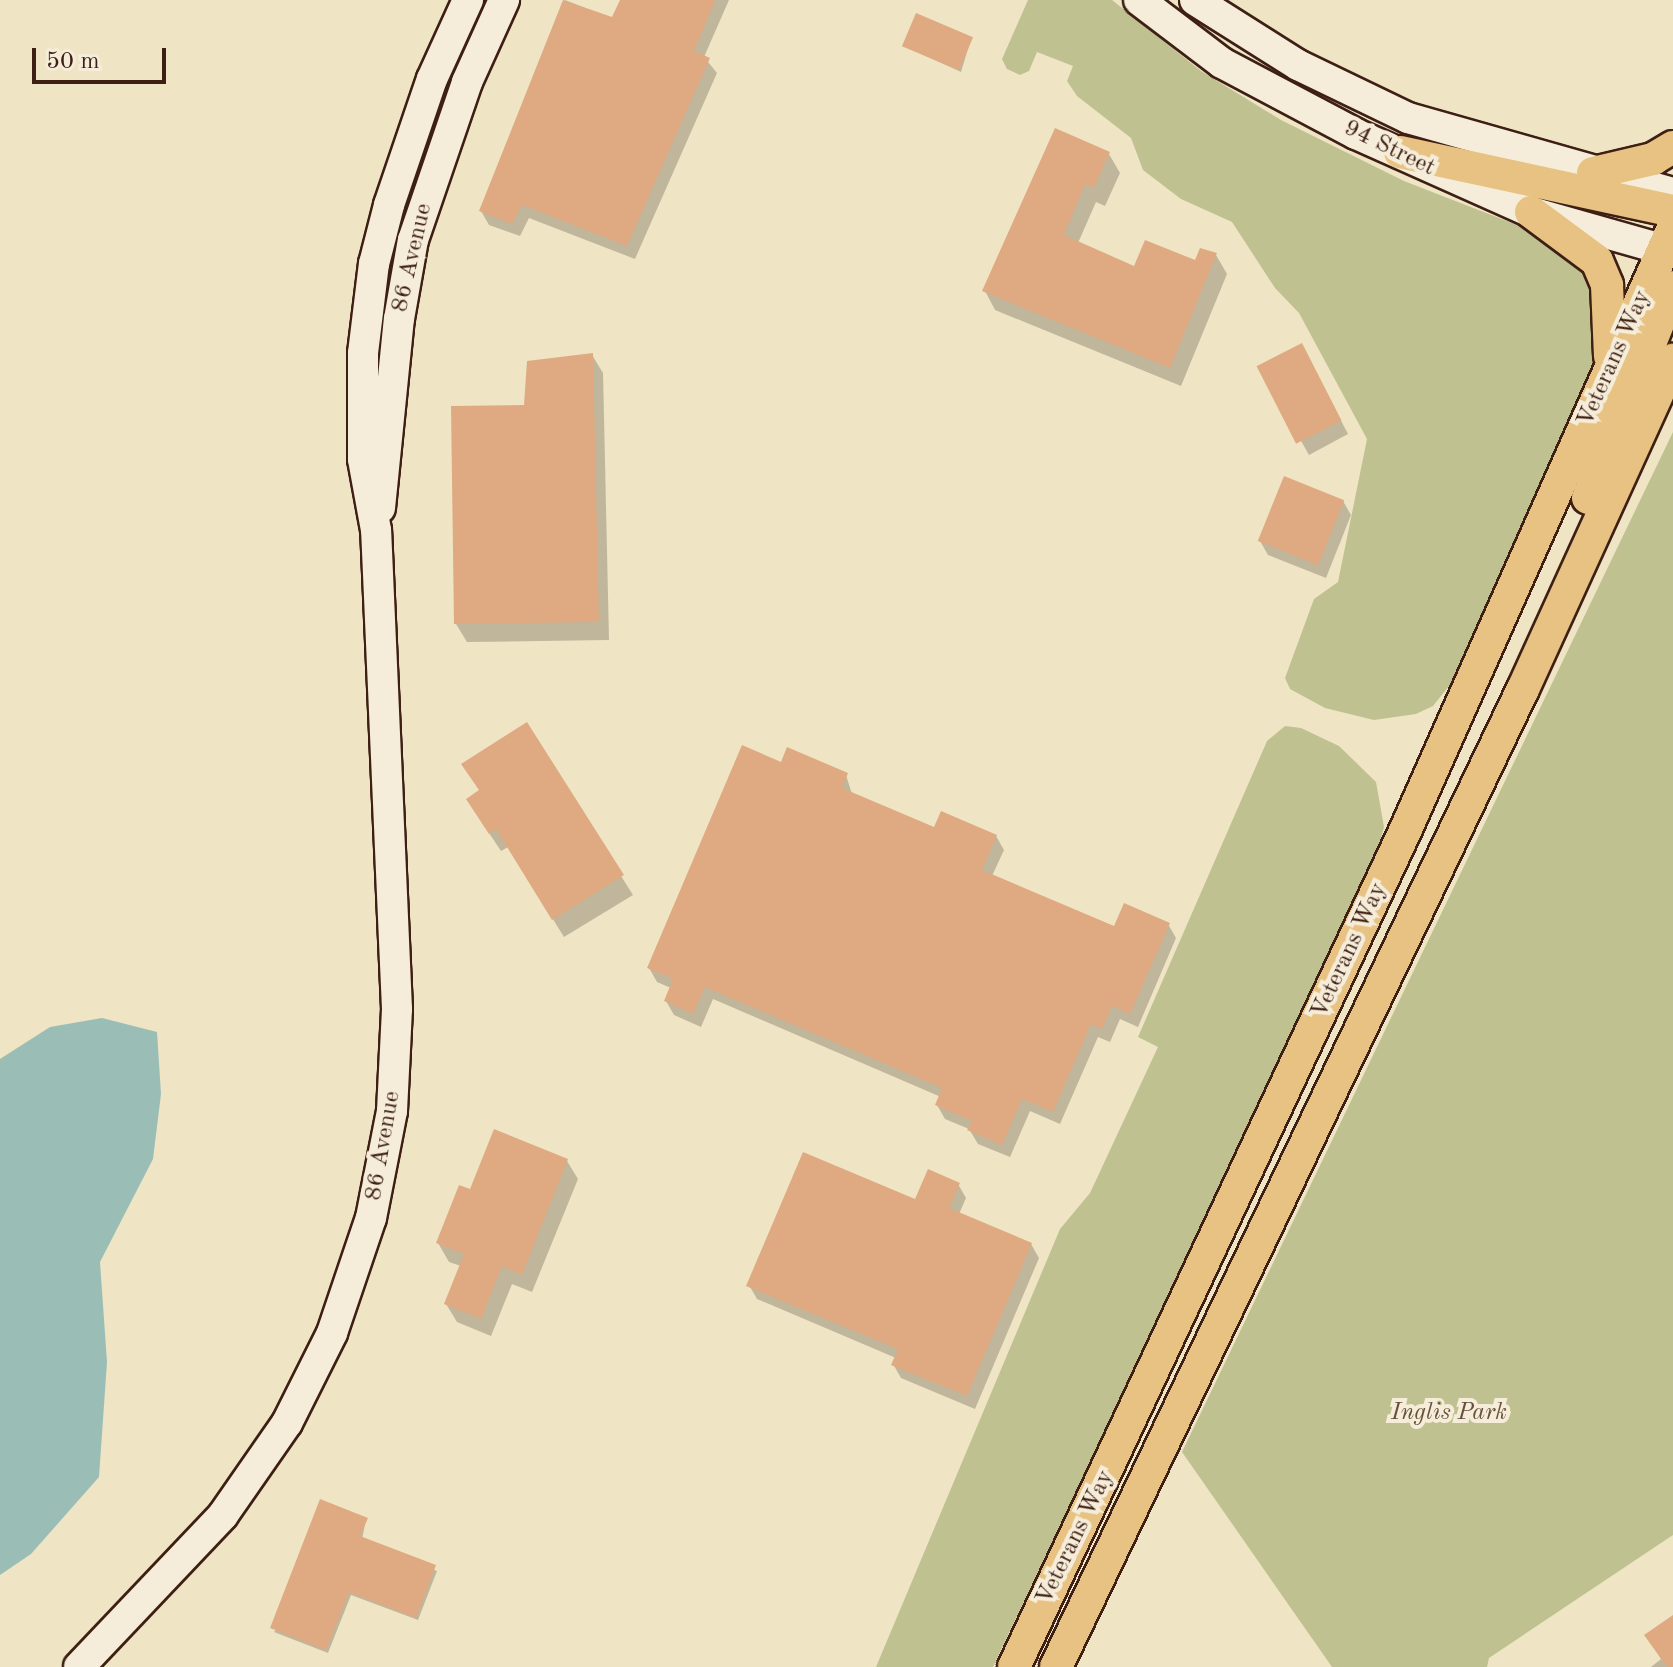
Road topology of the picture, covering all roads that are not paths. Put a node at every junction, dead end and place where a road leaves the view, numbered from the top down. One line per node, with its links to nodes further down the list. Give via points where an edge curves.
1 (468, 0): 15 (street, 86 Avenue, via 411,138 372,277 362,429)
2 (504, 0): 15 (street, 86 Avenue, via 467,82 413,240)
3 (1139, 0): 6 (street, 94 Street, via 1222,63)
4 (1195, 0): 7 (street, 94 Street, via 1298,65 1408,118)
5 (1673, 147): 7 (main road, via 1653,159)
6 (1400, 152): 9 (main road); 10 (street, 94 Street)
7 (1593, 173): 8 (street, 94 Street)
8 (1673, 193)
9 (1673, 211)
10 (1531, 212): 11 (street, 94 Street); 14 (main road, via 1597,261 1607,285 1613,330)
11 (1670, 243): 14 (main road, Veterans Way)
12 (1673, 287): 16 (main road, via 1526,652)
13 (1672, 363): 16 (main road, Veterans Way)
14 (1608, 375): 18 (main road, Veterans Way, via 1399,843)
15 (376, 530): 17 (street, 86 Avenue, via 397,1051 392,1111 371,1218 332,1333 287,1423 223,1515)
16 (1523, 689): 19 (main road, Veterans Way)
17 (79, 1667)
18 (1014, 1667)
19 (1056, 1667)

